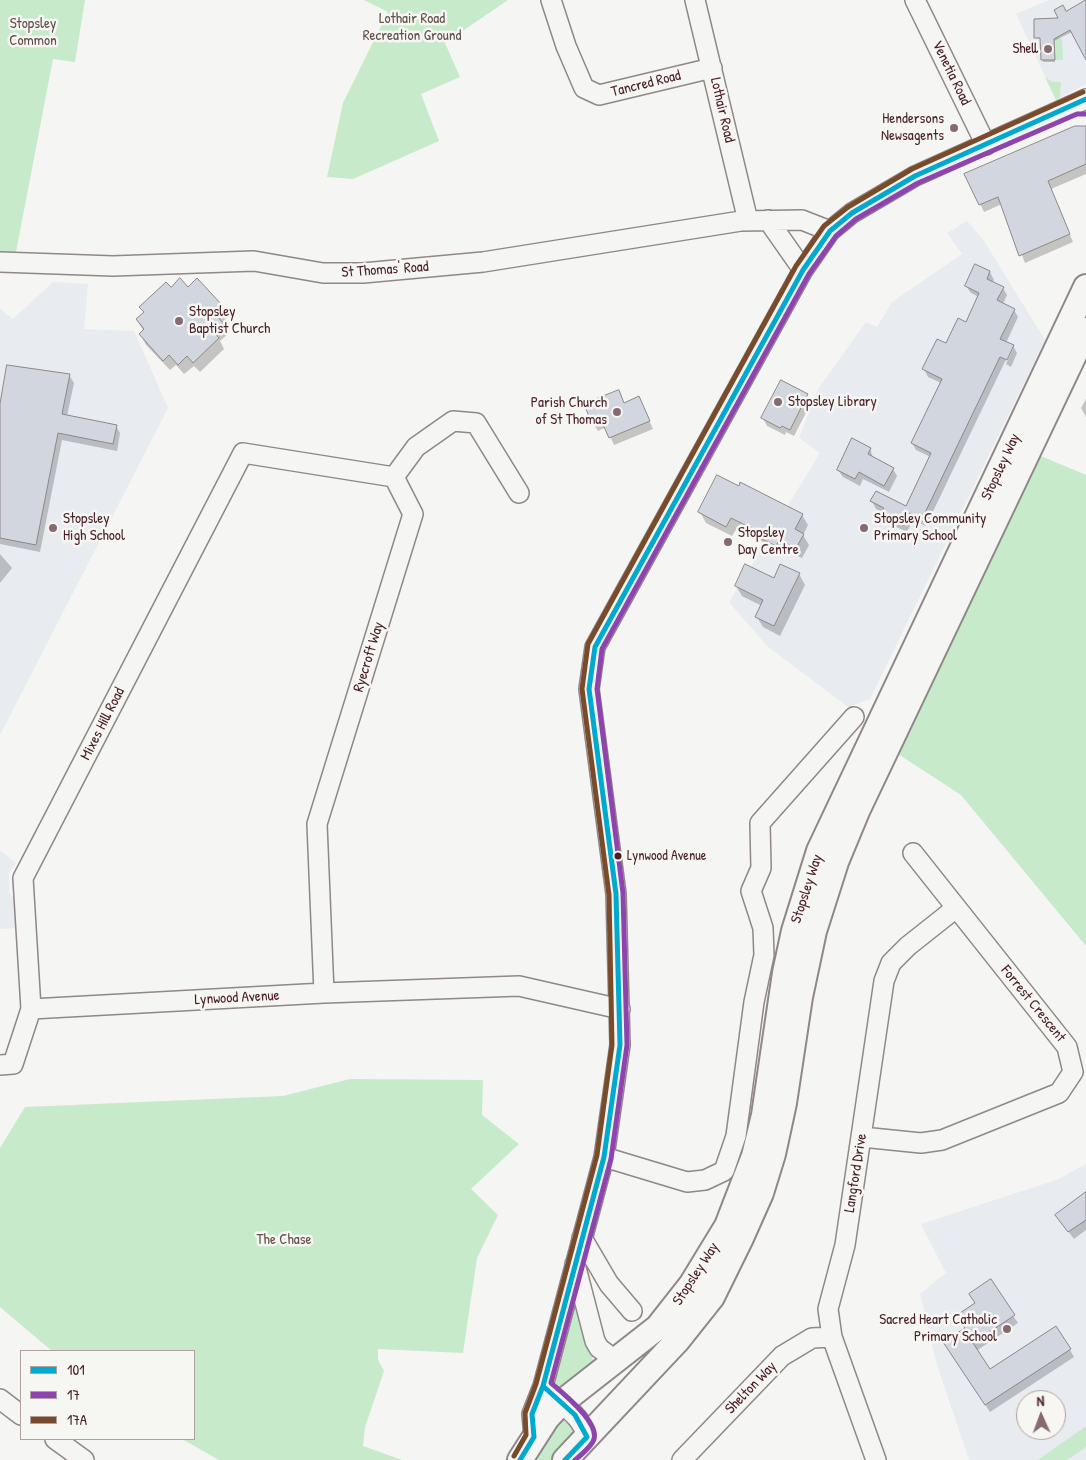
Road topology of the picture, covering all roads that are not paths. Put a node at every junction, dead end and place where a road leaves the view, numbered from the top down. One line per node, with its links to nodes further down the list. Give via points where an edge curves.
1 (551, 0): 4 (street, Tancred Road, via 584,88 599,95)
2 (695, 0): 4 (street, Lothair Road)
3 (916, 0): 6 (street, Venetia Road)
4 (712, 68): 8 (street, Lothair Road)
5 (1082, 104): 6 (street)
6 (986, 145): 9 (street, via 915,176 852,213)
7 (768, 220): 8 (street, St Thomas' Road); 9 (street, St Thomas' Road, via 802,220); 11 (street)
8 (748, 221): 10 (street, St Thomas' Road, via 483,262 363,273 323,273 254,261 113,266)
9 (830, 231): 11 (street)
10 (0, 262)
11 (804, 270): 21 (street, via 595,647 589,689 616,894)
12 (1086, 288): 29 (main road, Stopsley Way, via 819,851 806,888 787,965 764,1115 754,1156 727,1226 674,1308 640,1343)
13 (1086, 330): 35 (main road, Stopsley Way, via 858,809 836,862 814,931 773,1154 761,1193 741,1238 712,1297 677,1341)
14 (394, 477): 15 (street, via 416,447 453,421 476,423); 19 (street, Ryecroft Way, via 413,514 317,824); 20 (street, Mixes Hill Road, via 243,453 23,878)
15 (519, 492)
16 (854, 717): 24 (street, via 760,823 761,868 751,891 763,928 764,955 754,1002 736,1136 724,1171 705,1180 687,1182)
17 (913, 853): 18 (street, Forrest Crescent)
18 (956, 908): 23 (street, Langford Drive, via 891,963 884,981); 23 (street, Forrest Crescent, via 1067,1047 1072,1072 1059,1094 942,1140 921,1143)
19 (324, 993): 20 (street, Lynwood Avenue); 21 (street, Lynwood Avenue, via 519,986)
20 (31, 1009): 22 (street, via 13,1064)
21 (620, 1010): 24 (street, via 620,1045)
22 (0, 1065)
23 (862, 1137): 28 (street, Langford Drive, via 845,1245 828,1309)
24 (604, 1156): 25 (street)
25 (582, 1238): 26 (street); 27 (street, via 613,1290)
26 (575, 1264): 29 (street, via 596,1341 599,1348); 30 (street)
27 (632, 1311)
28 (832, 1337): 40 (street, Shelton Way, via 812,1338 782,1356); 41 (street, Langford Drive)
29 (616, 1360): 32 (main road, Stopsley Way)
30 (543, 1386): 32 (street); 34 (street, via 532,1414)
31 (0, 1399): 33 (street)
32 (561, 1403): 34 (main road, Stopsley Way); 35 (street, via 584,1426)
33 (20, 1414)
34 (534, 1437): 38 (main road, Stopsley Way)
35 (587, 1437): 39 (main road, Stopsley Way)
36 (56, 1440): 37 (street)
37 (84, 1460)
38 (520, 1460)
39 (565, 1460)
40 (682, 1460)
41 (876, 1460)

